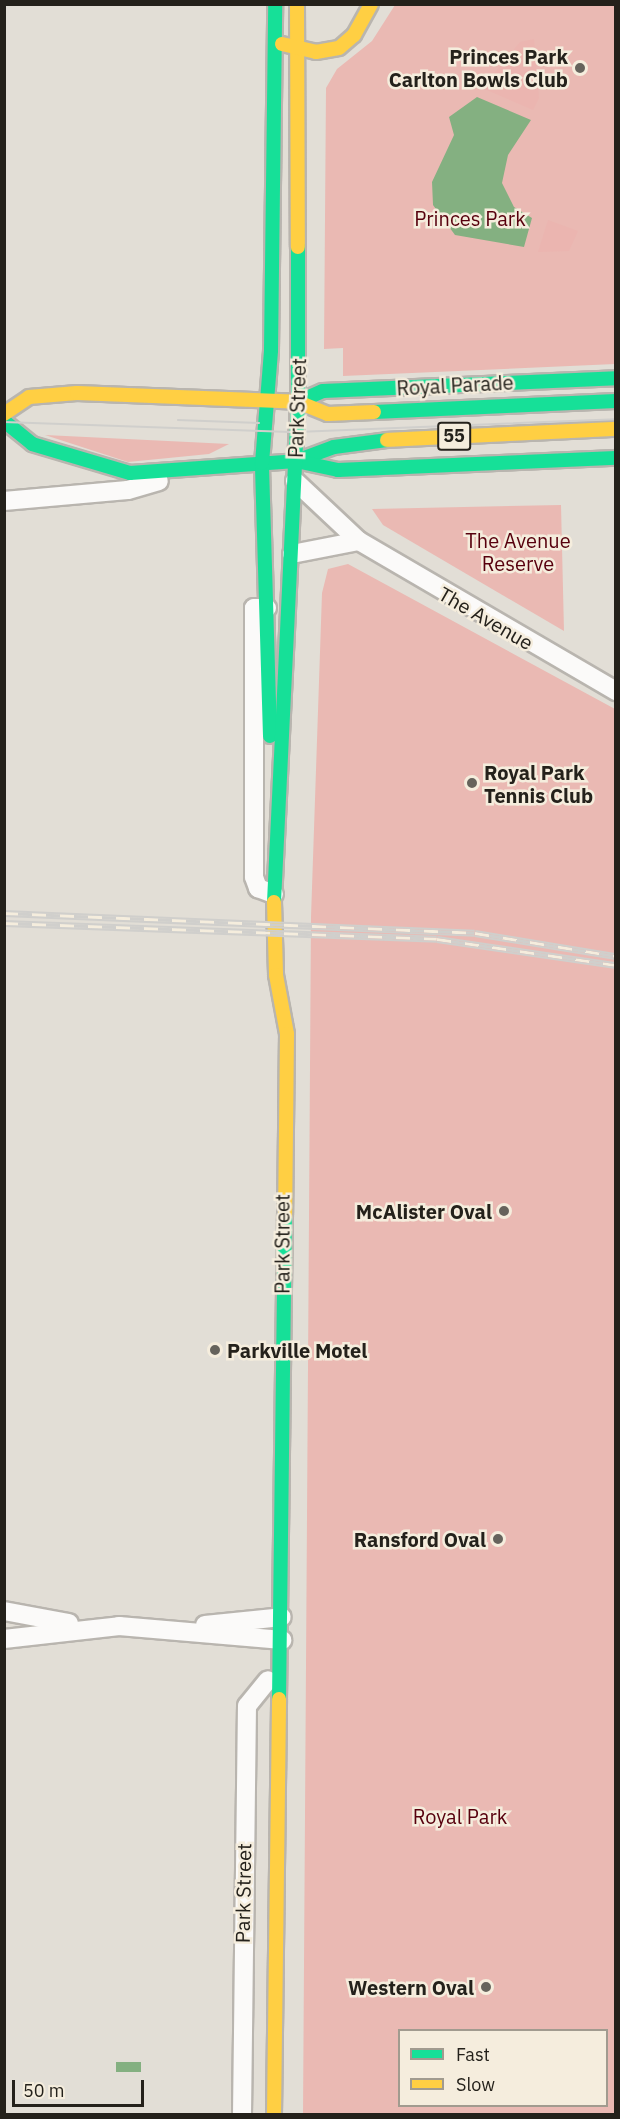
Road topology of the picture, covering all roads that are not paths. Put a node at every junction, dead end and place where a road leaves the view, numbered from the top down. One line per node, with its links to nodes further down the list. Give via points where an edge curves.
1 (275, 4): 5 (main road, Park Street)
2 (297, 4): 6 (main road, Park Street)
3 (357, 4): 6 (main road, via 335,31)
4 (371, 4): 6 (main road, via 342,46 316,52)
5 (277, 44): 6 (main road); 7 (main road, Park Street)
6 (296, 44): 8 (main road, Park Street)
7 (274, 194): 8 (main road); 9 (main road, Park Street)
8 (295, 195): 10 (main road, Park Street)
9 (274, 247): 10 (main road); 13 (main road, Park Street)
10 (295, 247): 15 (main road, Park Street)
11 (615, 378): 12 (main road, Royal Parade / 55)
12 (553, 381): 15 (main road, Royal Parade / 55, via 323,391); 16 (main road)
13 (264, 401): 15 (main road, Royal Parade / 55); 17 (main road, Royal Parade / 55, via 68,393 29,397); 24 (main road, Park Street)
14 (615, 401): 16 (main road, Royal Parade / 55)
15 (298, 402): 16 (main road, Royal Parade / 55, via 328,414); 22 (main road, Park Street)
16 (554, 404)
17 (4, 414)
18 (4, 421): 25 (main road, 55, via 32,444 95,467)
19 (615, 429): 20 (main road, 55)
20 (555, 432): 22 (main road, 55, via 387,440 334,447); 23 (main road)
21 (615, 458): 23 (main road, 55)
22 (296, 461): 23 (main road, 55, via 338,470); 24 (main road, 55); 26 (main road, Park Street)
23 (556, 461)
24 (262, 463): 25 (main road, 55); 30 (main road, Park Street)
25 (183, 471): 27 (street, via 128,490)
26 (295, 481): 28 (street, The Avenue); 29 (main road, Park Street)
27 (4, 501)
28 (359, 541): 29 (street); 31 (street, The Avenue)
29 (292, 554): 32 (main road, Park Street, via 283,800)
30 (267, 608): 32 (main road, Park Street, via 270,795); 33 (street, via 254,609 254,877 258,888)
31 (615, 691)
32 (278, 810): 33 (main road, Park Street)
33 (274, 894): 35 (main road, Park Street, via 276,975 271,990 283,1075 280,1413 269,1512)
34 (4, 1611): 36 (street)
35 (274, 1617): 37 (street); 39 (main road, Park Street)
36 (82, 1626): 37 (street); 38 (street)
37 (179, 1628): 39 (street)
38 (4, 1639)
39 (275, 1640): 40 (main road, Park Street); 41 (main road, Park Street)
40 (268, 1680): 41 (main road, Park Street); 42 (street, Park Street, via 247,1706)
41 (276, 1787): 43 (main road, Park Street)
42 (242, 2115)
43 (274, 2115)

